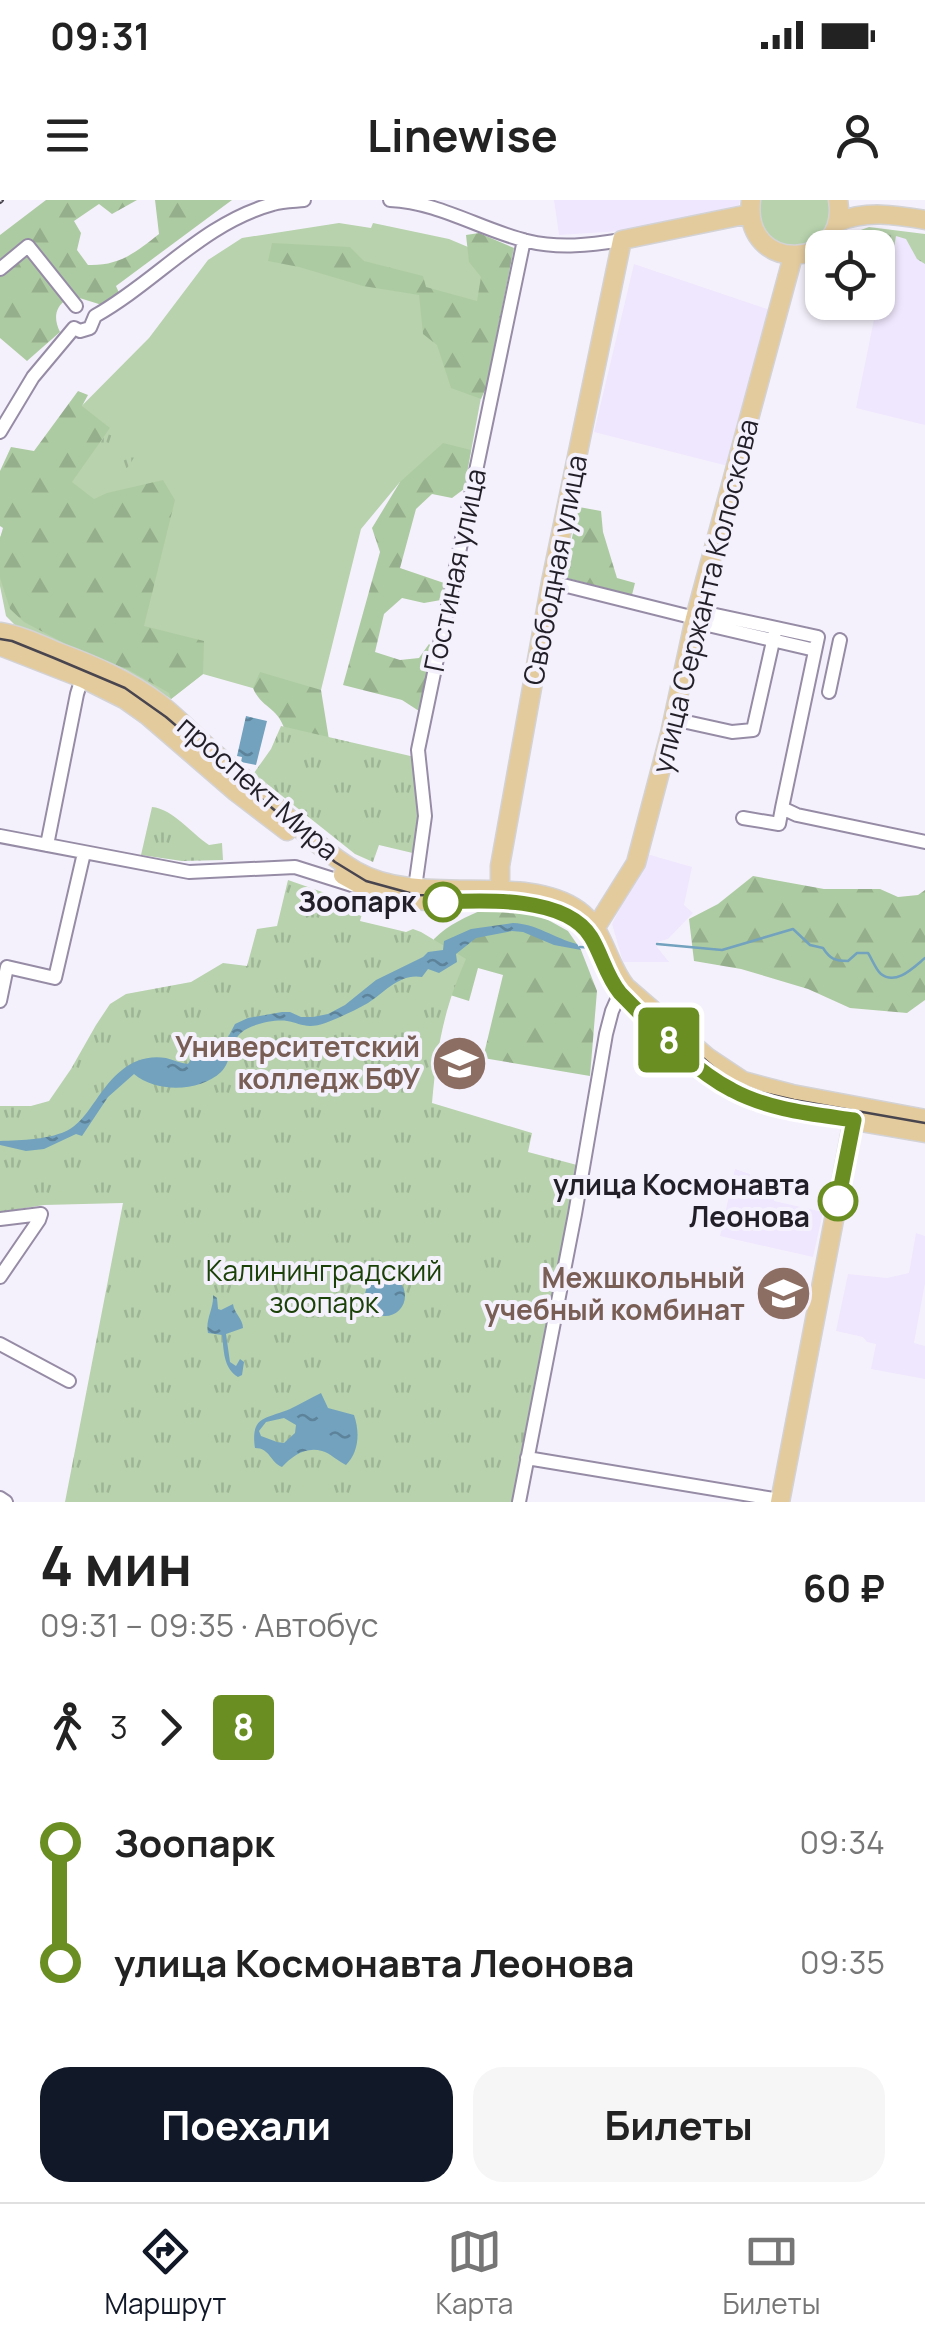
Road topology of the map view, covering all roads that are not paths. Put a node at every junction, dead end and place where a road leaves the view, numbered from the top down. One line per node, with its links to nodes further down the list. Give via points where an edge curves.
1 (304, 200): 15 (street, via 274,203 209,233)
2 (390, 200): 5 (street)
3 (838, 200): 9 (main road)
4 (848, 200): 7 (main road)
5 (436, 204): 10 (street)
6 (750, 207): 11 (main road); 12 (main road, via 763,244)
7 (885, 214): 8 (main road); 9 (main road)
8 (925, 220)
9 (838, 222): 12 (main road, via 822,246)
10 (524, 240): 11 (street, via 567,246); 33 (street, Гостиная улица, via 418,750 426,816)
11 (622, 240): 18 (main road, Свободная улица)
12 (793, 256): 19 (main road, улица Сержанта Колоскова)
13 (0, 269): 14 (street, via 28,246)
14 (76, 306): 15 (street, via 88,306); 16 (street, via 69,316)
15 (95, 316): 16 (street, via 90,328)
16 (74, 328): 17 (street)
17 (0, 432)
18 (551, 582): 19 (street); 34 (main road, Свободная улица)
19 (696, 617): 20 (street); 25 (main road, улица Сержанта Колоскова)
20 (775, 634): 25 (street, via 753,730); 26 (street, via 818,637)
21 (3, 637): 23 (main road, проспект Мира); 33 (main road, проспект Мира, via 127,682 334,856)
22 (840, 640): 24 (street)
23 (82, 678): 30 (street); 32 (main road, проспект Мира, via 148,716 236,792)
24 (829, 692)
25 (673, 719): 35 (main road, улица Сержанта Колоскова, via 636,863)
26 (782, 808): 27 (street, via 779,824); 29 (street)
27 (742, 818)
28 (0, 836): 30 (street)
29 (925, 842)
30 (47, 845): 31 (street)
31 (84, 853): 32 (street, via 189,872 295,867); 37 (street, via 55,978 7,968)
32 (368, 890): 33 (main road, проспект Мира)
33 (414, 895): 34 (main road, проспект Мира)
34 (500, 896): 35 (main road, проспект Мира, via 543,896 565,904)
35 (596, 933): 36 (main road)
36 (616, 984): 38 (main road, via 693,1062 731,1090 782,1108); 45 (street)
37 (0, 1001)
38 (855, 1113): 39 (main road); 40 (main road); 46 (main road)
39 (925, 1119)
40 (925, 1133)
41 (0, 1220): 42 (street, via 41,1214)
42 (0, 1277)
43 (0, 1344): 44 (street)
44 (68, 1381)
45 (527, 1458): 46 (street); 47 (street)
46 (780, 1501)
47 (518, 1502)

